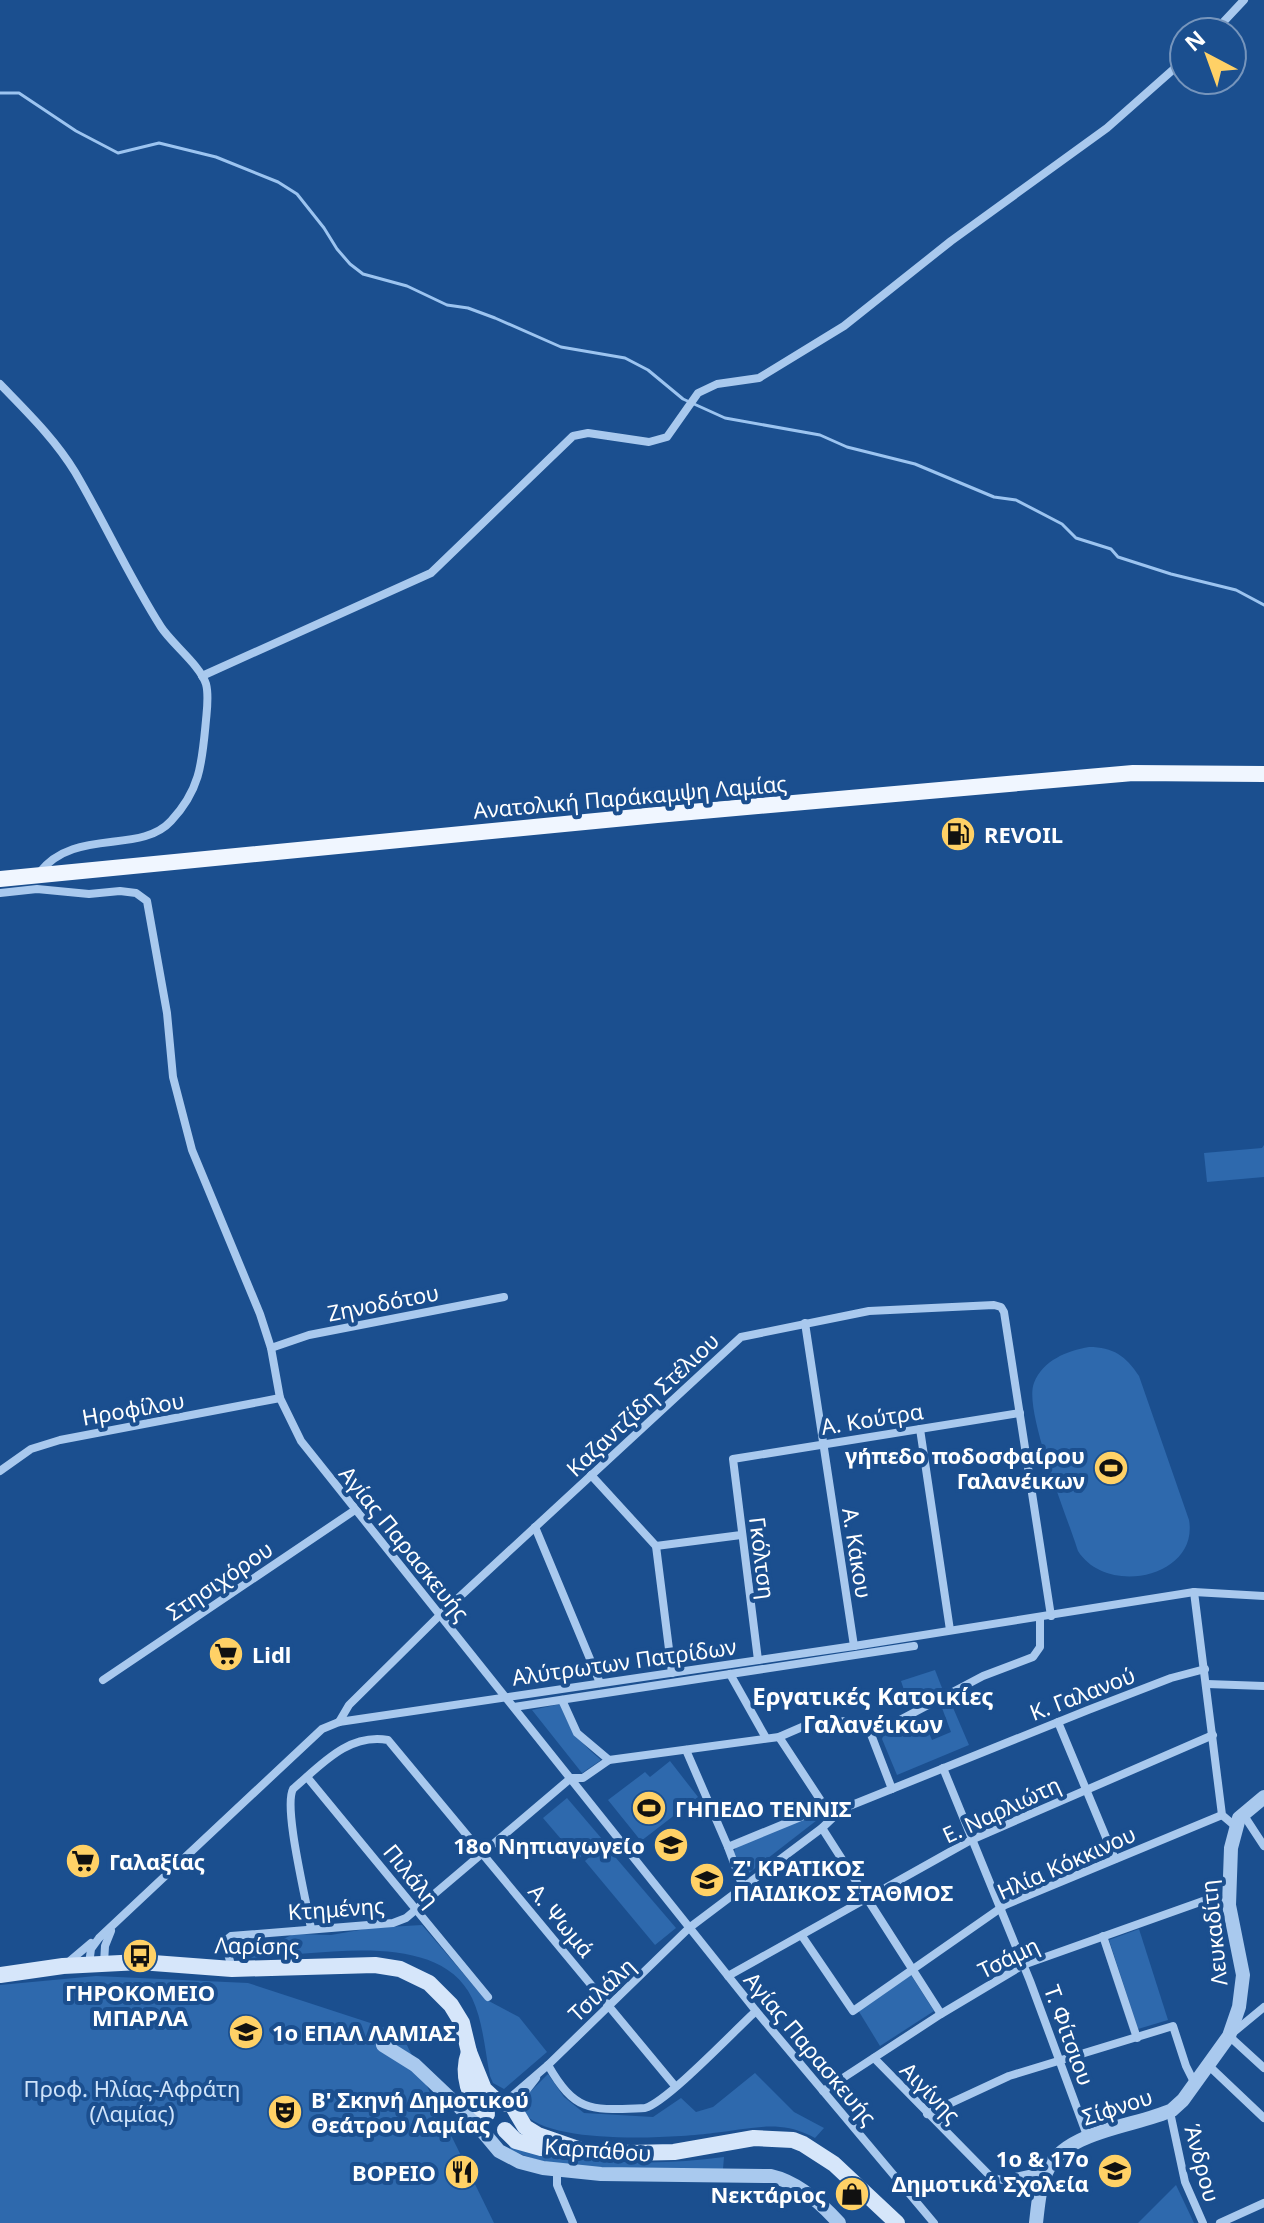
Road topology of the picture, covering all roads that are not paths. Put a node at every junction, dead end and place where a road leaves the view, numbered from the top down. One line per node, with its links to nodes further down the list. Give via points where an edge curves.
1 (1244, 0): 2 (street)
2 (1229, 16)
3 (1168, 74): 5 (street, via 1107,128 844,326 759,378 698,393 667,437 649,442 588,433 573,436 431,573)
4 (0, 384): 5 (street, via 74,472 161,627)
5 (202, 676): 7 (street, via 207,691 201,770 174,818 154,833 63,853)
6 (1264, 774): 7 (main road, Ανατολική Παράκαμψη Λαμίας, via 1133,773)
7 (36, 876): 8 (main road, Ανατολική Παράκαμψη Λαμίας)
8 (0, 879)
9 (0, 893): 12 (street, Αγίας Παρασκευής, via 120,891 147,901 183,1119)
10 (504, 1297): 12 (street, Ζηνοδότου, via 309,1335)
11 (805, 1323): 14 (street, Καζαντζίδη Στέλιου, via 888,1309 1001,1307); 16 (street, Α. Κάκου); 19 (street, Καζαντζίδη Στέλιου, via 741,1337)
12 (271, 1348): 13 (street, Αγίας Παρασκευής)
13 (280, 1398): 18 (street, Ηροφίλου, via 49,1442); 20 (street, Αγίας Παρασκευής, via 301,1441)
14 (1020, 1413): 15 (street, Α. Κούτρα); 27 (street)
15 (920, 1429): 16 (street, Α. Κούτρα); 29 (street)
16 (823, 1443): 17 (street, Α. Κούτρα); 30 (street, Α. Κάκου)
17 (732, 1461): 22 (street, Γκόλτση)
18 (0, 1471)
19 (591, 1475): 21 (street, Καζαντζίδη Στέλιου); 23 (street)
20 (355, 1510): 26 (street, Αγίας Παρασκευής); 36 (street, Στησιχόρου)
21 (535, 1527): 26 (street, Καζαντζίδη Στέλιου); 37 (street)
22 (741, 1535): 23 (street); 32 (street, Γκόλτση)
23 (656, 1546): 34 (street)
24 (1194, 1592): 25 (street, Αλύτρωτων Πατρίδων); 27 (street, Αλύτρωτων Πατρίδων); 33 (street)
25 (1264, 1596)
26 (441, 1614): 40 (street, Αγίας Παρασκευής); 43 (street, Καζαντζίδη Στέλιου, via 349,1705)
27 (1051, 1616): 28 (street, Αλύτρωτων Πατρίδων)
28 (1040, 1617): 29 (street, Αλύτρωτων Πατρίδων); 45 (street, via 1039,1651 1028,1661 983,1676 896,1722)
29 (950, 1630): 30 (street, Αλύτρωτων Πατρίδων)
30 (854, 1646): 32 (street, Αλύτρωτων Πατρίδων)
31 (914, 1646): 35 (street)
32 (758, 1660): 34 (street, Αλύτρωτων Πατρίδων)
33 (1205, 1669): 38 (street); 44 (street, Κ. Γαλανού)
34 (672, 1673): 37 (street, Αλύτρωτων Πατρίδων)
35 (730, 1674): 41 (street); 48 (street)
36 (103, 1680)
37 (600, 1683): 40 (street, Αλύτρωτων Πατρίδων)
38 (1207, 1684): 39 (street); 46 (street)
39 (1264, 1686)
40 (505, 1697): 42 (street, Αγίας Παρασκευής); 43 (street, Αλύτρωτων Πατρίδων)
41 (562, 1700): 42 (street); 50 (street, via 577,1733)
42 (514, 1707): 53 (street, Αγίας Παρασκευής)
43 (339, 1722): 72 (street, Αλύτρωτων Πατρίδων, via 322,1729)
44 (1058, 1722): 51 (street, Κ. Γαλανού); 54 (street)
45 (867, 1724): 47 (street, via 809,1724); 55 (street)
46 (1213, 1735): 54 (street, Ε. Ναρλιώτη); 58 (street)
47 (779, 1737): 48 (street); 57 (street)
48 (766, 1738): 49 (street)
49 (686, 1750): 50 (street); 64 (street)
50 (609, 1760): 53 (street, Κτημένης, via 583,1778)
51 (943, 1768): 55 (street, Κ. Γαλανού); 62 (street, Τ. Φίτσιου)
52 (307, 1777): 65 (street, Α. Ψωμά, via 343,1747 388,1740); 70 (street, Πιλάλη); 74 (street, via 293,1789 289,1803)
53 (571, 1778): 65 (street, Κτημένης); 73 (street, Αγίας Παρασκευής)
54 (1087, 1788): 62 (street, Ε. Ναρλιώτη); 66 (street)
55 (892, 1789): 59 (street, Κ. Γαλανού)
56 (1264, 1797): 60 (street)
57 (825, 1807): 59 (street); 64 (street)
58 (1222, 1815): 60 (street); 66 (street, Ηλία Κόκκινου)
59 (834, 1816): 61 (street, Κ. Γαλανού)
60 (1239, 1820): 63 (street); 68 (street, Λευκαδίτη, via 1230,1857)
61 (822, 1828): 67 (street, Κ. Γαλανού); 69 (street)
62 (971, 1840): 69 (street, Ε. Ναρλιώτη); 71 (street, Τ. Φίτσιου)
63 (1264, 1846)
64 (728, 1847): 67 (street)
65 (482, 1852): 70 (street, Κτημένης); 86 (street, Α. Ψωμά)
66 (1115, 1859): 71 (street, Ηλία Κόκκινου)
67 (743, 1887): 73 (street, Κ. Γαλανού)
68 (1229, 1898): 76 (street, Τσάμη); 90 (street, Λευκαδίτη, via 1243,1975)
69 (866, 1900): 75 (street, Ε. Ναρλιώτη); 82 (street)
70 (416, 1909): 74 (street, Κτημένης, via 393,1923); 85 (street, Πιλάλη)
71 (1000, 1909): 79 (street, Τ. Φίτσιου); 82 (street, Ηλία Κόκκινου)
72 (113, 1927): 77 (street, Αλύτρωτων Πατρίδων); 78 (street)
73 (689, 1928): 84 (street, Αγίας Παρασκευής); 86 (street, Τσιλάλη)
74 (311, 1929): 81 (street, Κτημένης, via 231,1936 226,1947)
75 (802, 1936): 82 (street, Ηλία Κόκκινου, via 853,2011); 84 (street, Ε. Ναρλιώτη)
76 (1103, 1936): 79 (street, Τσάμη); 91 (street)
77 (99, 1938): 78 (street, via 91,1949); 80 (street, Αλύτρωτων Πατρίδων)
78 (97, 1963): 80 (main road, Λαρίσης); 81 (main road, Λαρίσης)
79 (1023, 1965): 89 (street, Τσάμη); 94 (street, Τ. Φίτσιου)
80 (63, 1966): 83 (main road, Λαρίσης)
81 (232, 1969): 105 (main road, Λαρίσης, via 375,1965 409,1972 429,1983 462,2023 469,2052 468,2085 479,2108)
82 (912, 1971): 89 (street)
83 (0, 1975)
84 (728, 1976): 88 (street, Αγίας Παρασκευής)
85 (488, 1997)
86 (610, 2006): 95 (street, Τσιλάλη); 100 (street, Α. Ψωμά)
87 (1264, 2007): 90 (street)
88 (756, 2011): 100 (street); 101 (street, Αγίας Παρασκευής)
89 (941, 2014): 93 (street, Τσάμη)
90 (1229, 2036): 96 (street, Λευκαδίτη); 97 (street)
91 (1137, 2038): 94 (street); 99 (street, via 1173,2026)
92 (383, 2045): 105 (street, Καρπάθου)
93 (874, 2058): 101 (street, Τσάμη); 103 (street, Αιγίνης)
94 (1061, 2061): 103 (street, via 1009,2076); 106 (street, Τ. Φίτσιου)
95 (548, 2065): 98 (street, Τσιλάλη); 100 (street, via 571,2099 588,2107 645,2108)
96 (1208, 2065): 99 (street, Λευκαδίτη); 104 (street)
97 (1264, 2068)
98 (537, 2074): 105 (street, Τσιλάλη); 105 (street)
99 (1195, 2084): 102 (street, Λευκαδίτη)
100 (675, 2086)
101 (823, 2091): 114 (street, Αγίας Παρασκευής)
102 (1170, 2112): 106 (street, Σίφνου); 115 (street, Άνδρου, via 1185,2182)
103 (927, 2114): 108 (street, Αιγίνης, via 994,2179)
104 (1264, 2118)
105 (498, 2119): 107 (street, Καρπάθου, via 511,2159); 113 (main road, via 516,2141 552,2150 659,2153 754,2138 793,2140 834,2164)
106 (1088, 2138): 108 (street, Σίφνου, via 1060,2153)
107 (557, 2170): 111 (street, via 557,2185); 112 (street, Καρπάθου, via 771,2176 810,2195)
108 (1047, 2170): 110 (street)
109 (1264, 2203): 116 (street)
110 (1037, 2222)
111 (573, 2223)
112 (839, 2223)
113 (897, 2223)
114 (934, 2223)
115 (1203, 2223)
116 (1220, 2223)

